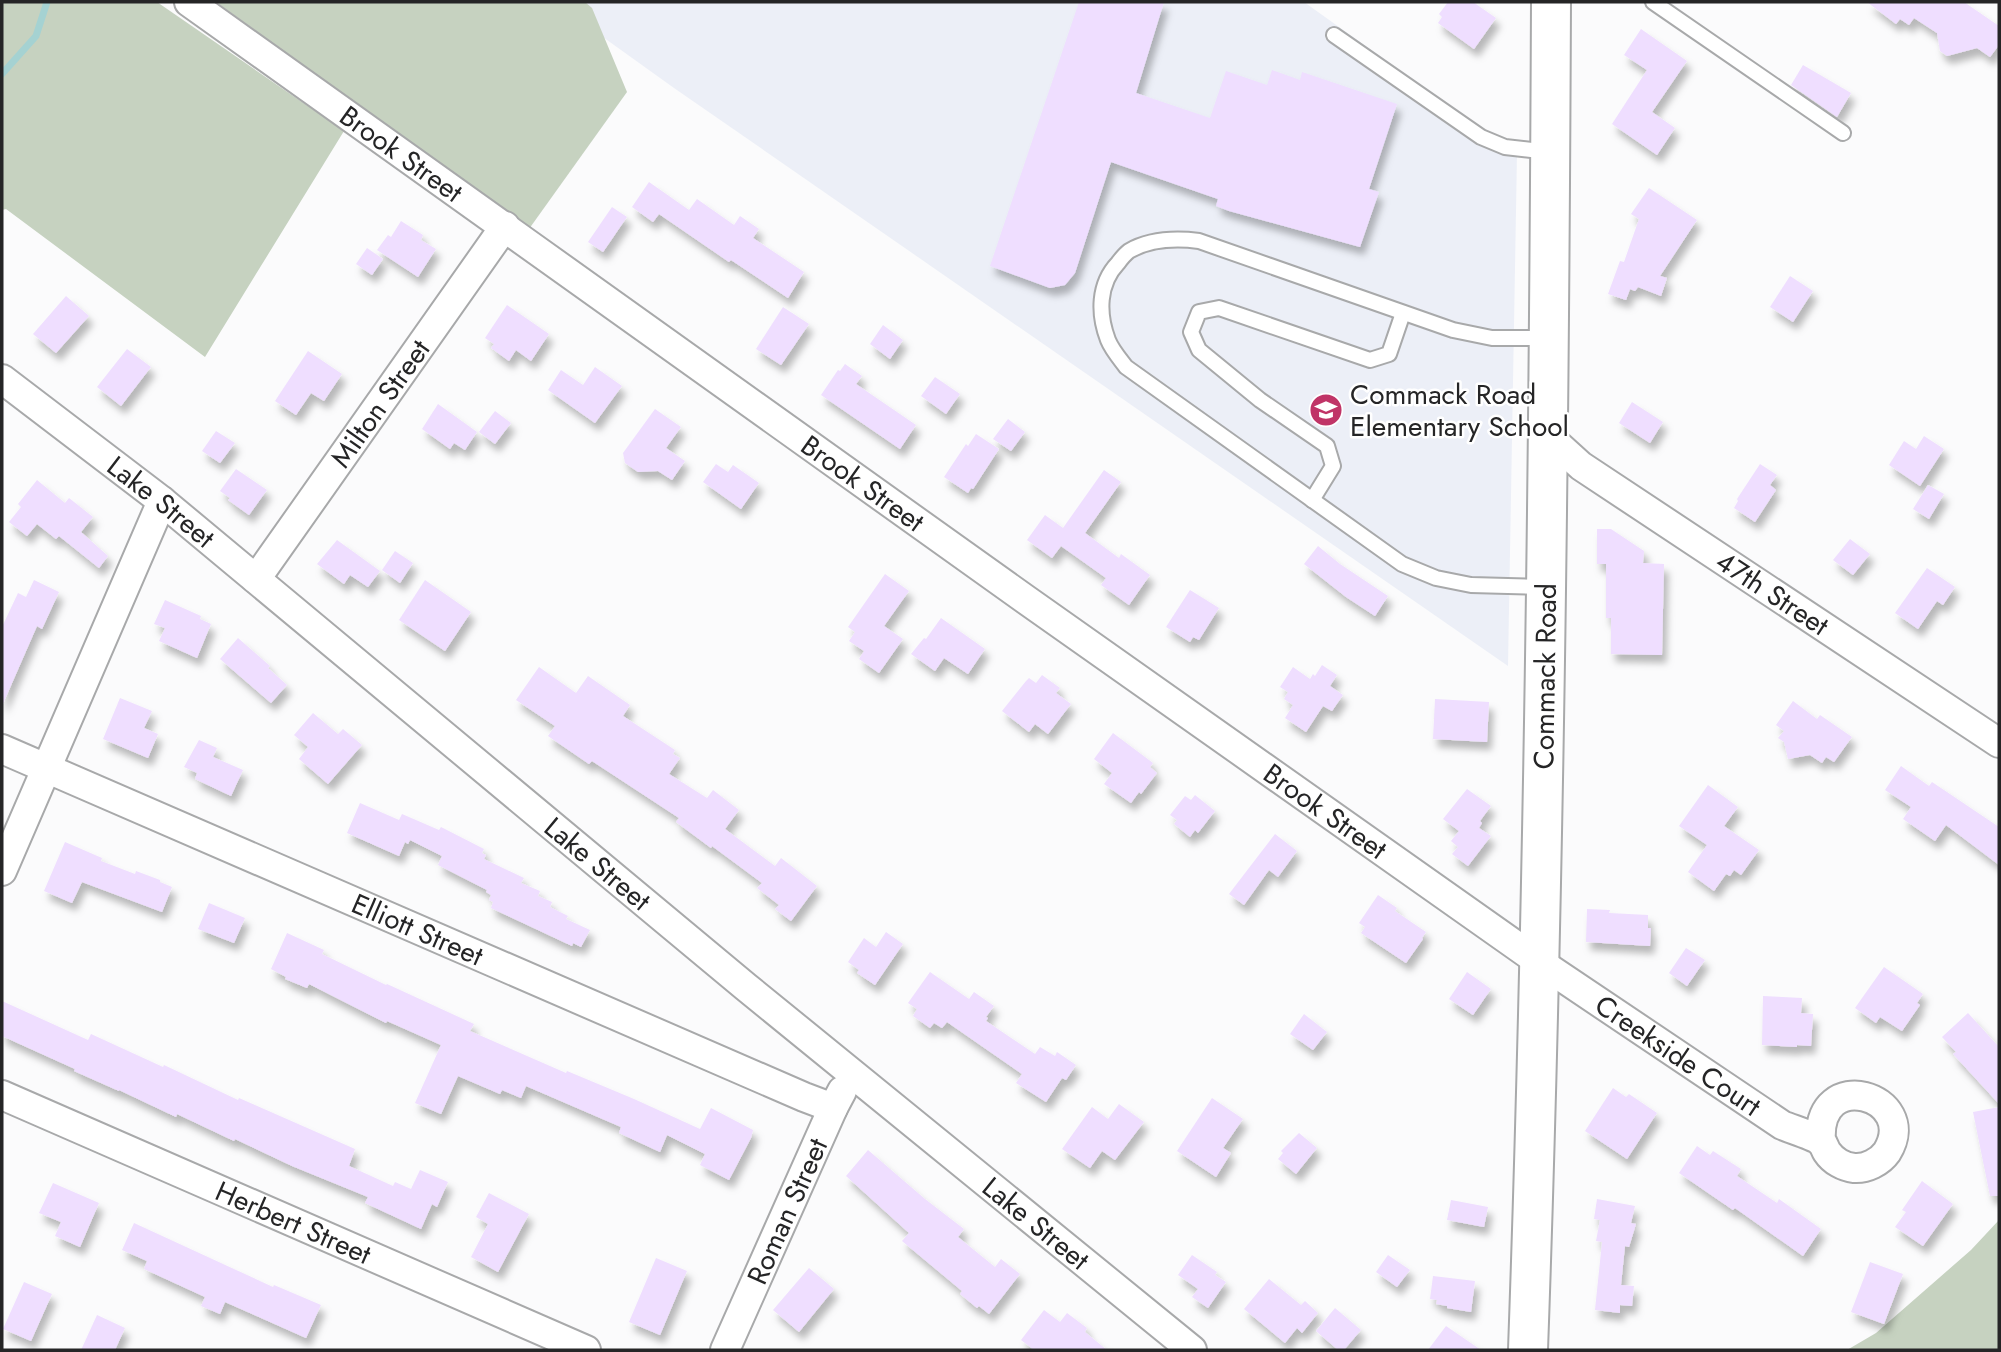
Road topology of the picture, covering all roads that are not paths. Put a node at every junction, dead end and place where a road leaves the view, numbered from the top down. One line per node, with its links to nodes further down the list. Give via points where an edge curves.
1 (189, 2): 7 (street, Brook Street)
2 (1551, 2): 6 (street, Commack Road)
3 (1653, 2): 5 (lane)
4 (1334, 36): 6 (lane, via 1481,137 1505,147)
5 (1843, 133)
6 (1550, 153): 9 (street, Commack Road)
7 (505, 226): 14 (street, Milton Street); 20 (street, Brook Street)
8 (1403, 313): 9 (lane, via 1492,338); 12 (lane, via 1389,354 1370,360 1219,308 1199,312 1191,332 1199,350 1327,446 1333,466); 12 (lane, via 1199,240 1151,242 1128,252 1111,270 1102,292 1101,316 1109,343 1126,367)
9 (1549, 338): 11 (street, Commack Road)
10 (2, 379): 13 (street, Lake Street)
11 (1549, 436): 15 (street, Commack Road); 16 (street, 47th Street, via 1581,466)
12 (1312, 500): 15 (lane, via 1402,564 1436,578 1471,585)
13 (162, 501): 14 (street, Lake Street); 18 (street)
14 (256, 579): 21 (street, Lake Street)
15 (1546, 587): 20 (street, Commack Road)
16 (1999, 743)
17 (2, 749): 18 (street, Elliott Street)
18 (47, 768): 19 (street); 23 (street, Elliott Street)
19 (2, 871)
20 (1538, 961): 24 (street, Creekside Court, via 1782,1125); 28 (street, Commack Road)
21 (853, 1073): 23 (street, Roman Street); 27 (street, Lake Street)
22 (2, 1095): 25 (street, Herbert Street)
23 (833, 1108): 26 (street, Roman Street)
24 (1821, 1142)
25 (586, 1350)
26 (726, 1350)
27 (1192, 1350)
28 (1528, 1350)

